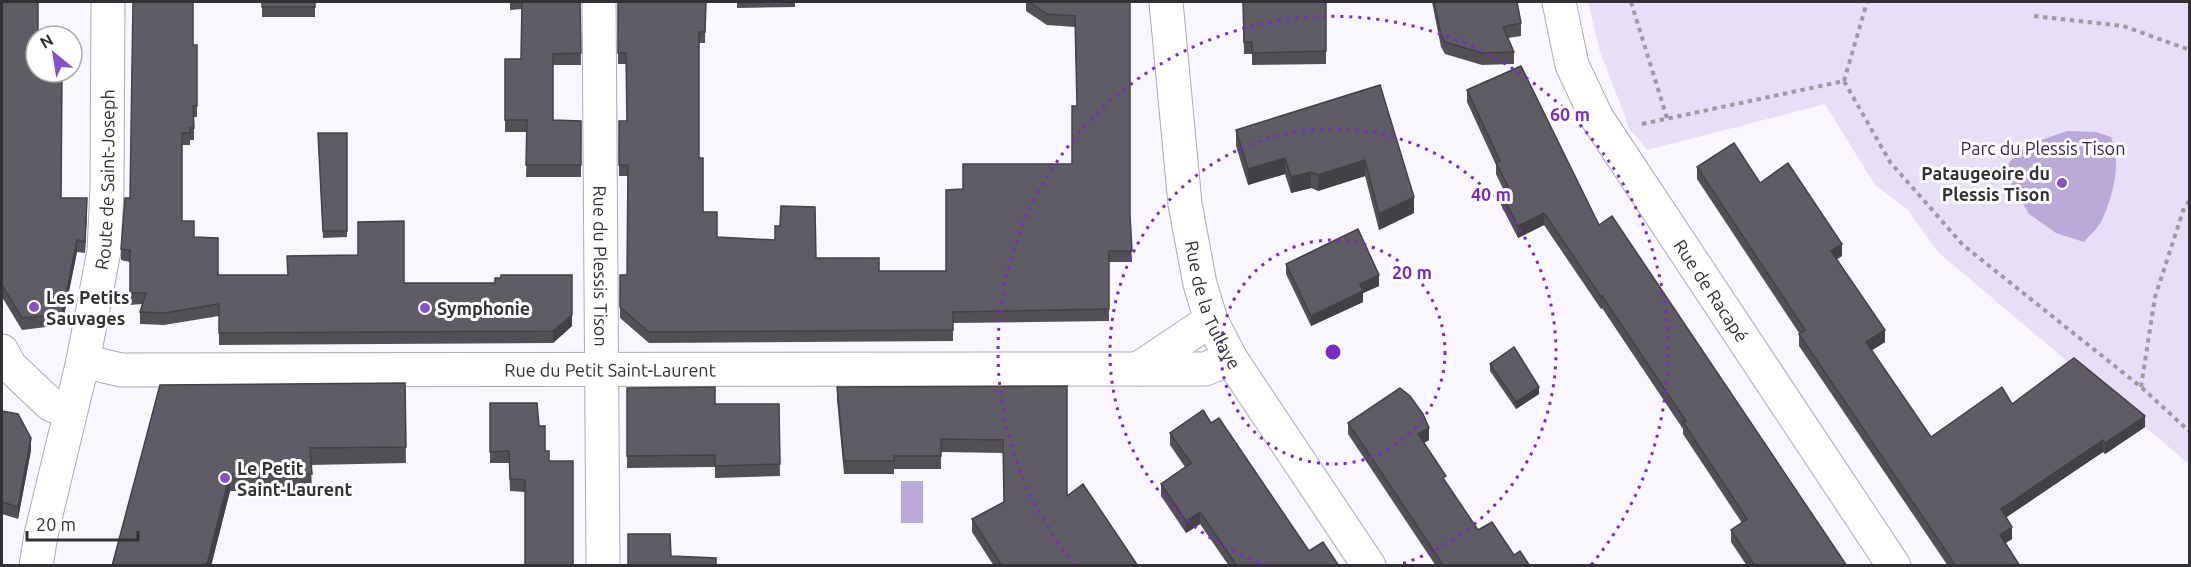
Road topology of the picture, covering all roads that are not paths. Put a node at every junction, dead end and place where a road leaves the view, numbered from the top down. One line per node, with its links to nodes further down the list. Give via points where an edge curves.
1 (108, 2): 8 (street, Route de Saint-Joseph, via 104,251)
2 (599, 2): 10 (street, Rue du Plessis Tison)
3 (1166, 2): 5 (street, Rue de la Tullaye, via 1185,204)
4 (1559, 2): 15 (street, Rue de Racapé, via 1572,65 1597,118)
5 (1211, 320): 7 (street, Rue de la Tullaye); 9 (street)
6 (2, 351): 11 (street, via 10,366 50,404)
7 (1231, 359): 9 (street, Rue du Petit Saint-Laurent, via 1205,369); 14 (street, Rue de la Tullaye)
8 (83, 361): 10 (street, Rue du Petit Saint-Laurent, via 121,370); 11 (street, Route de Saint-Joseph)
9 (1138, 369): 10 (street, Rue du Petit Saint-Laurent)
10 (601, 371): 13 (street, Rue du Plessis Tison)
11 (70, 413): 12 (street, Route de Saint-Joseph)
12 (36, 566)
13 (603, 566)
14 (1370, 566)
15 (1894, 566)

